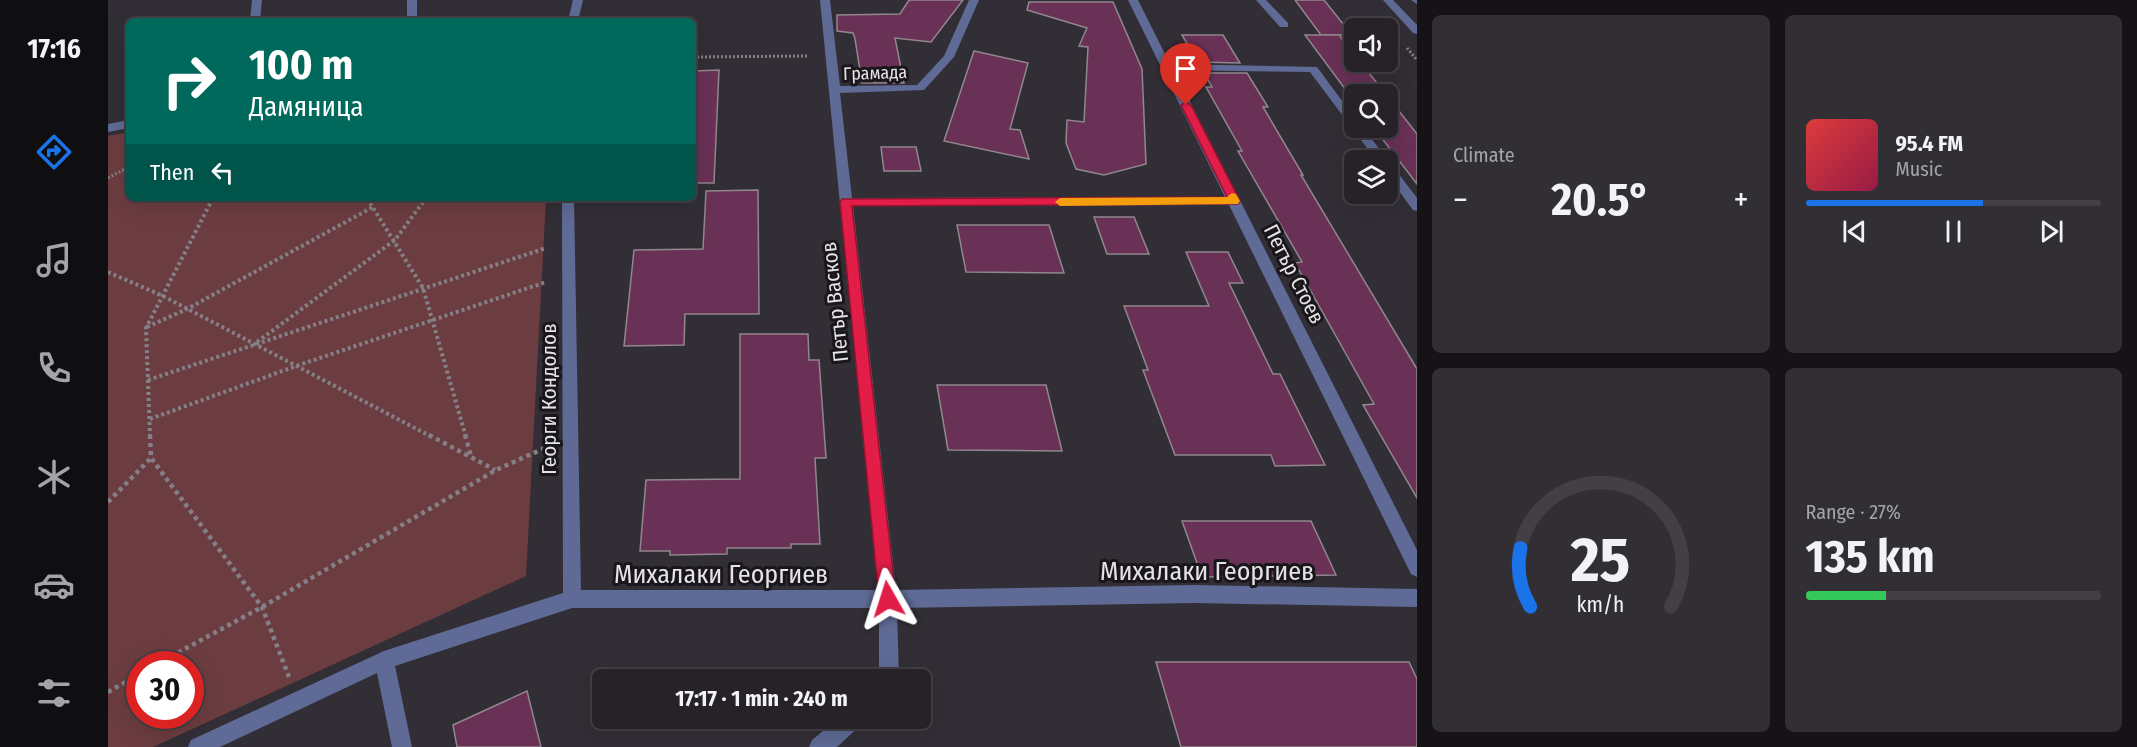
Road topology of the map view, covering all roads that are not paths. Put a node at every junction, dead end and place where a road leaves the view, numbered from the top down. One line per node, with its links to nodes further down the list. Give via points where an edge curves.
1 (257, 0): 9 (street)
2 (412, 0): 10 (street)
3 (578, 0): 11 (street)
4 (825, 0): 15 (street, Петър Васков)
5 (974, 0): 15 (street, Грамада, via 949,57 920,88)
6 (1133, 0): 14 (street, Петър Стоев)
7 (1261, 0): 12 (street)
8 (1388, 0): 13 (street)
9 (255, 18)
10 (412, 18)
11 (574, 18)
12 (1284, 25)
13 (1417, 31)
14 (1167, 67): 16 (street, via 1313,69); 23 (street, Петър Стоев)
15 (834, 90): 24 (street, Петър Васков)
16 (1344, 111)
17 (126, 125): 18 (street)
18 (108, 128)
19 (1365, 138): 20 (street)
20 (1374, 150)
21 (1398, 181): 25 (street)
22 (568, 201): 28 (street, Георги Кондолов)
23 (1234, 201): 24 (street); 26 (street, Петър Стоев)
24 (846, 202): 29 (street, Петър Васков)
25 (1417, 207)
26 (1417, 568)
27 (1417, 598): 29 (street, Михалаки Георгиев, via 1195,594)
28 (572, 599): 29 (street, Михалаки Георгиев); 30 (street, Михалаки Георгиев)
29 (888, 599): 31 (street, Петър Васков)
30 (384, 660): 33 (street, Михалаки Георгиев); 34 (street)
31 (890, 669)
32 (842, 729): 35 (street)
33 (198, 747)
34 (402, 747)
35 (819, 747)

